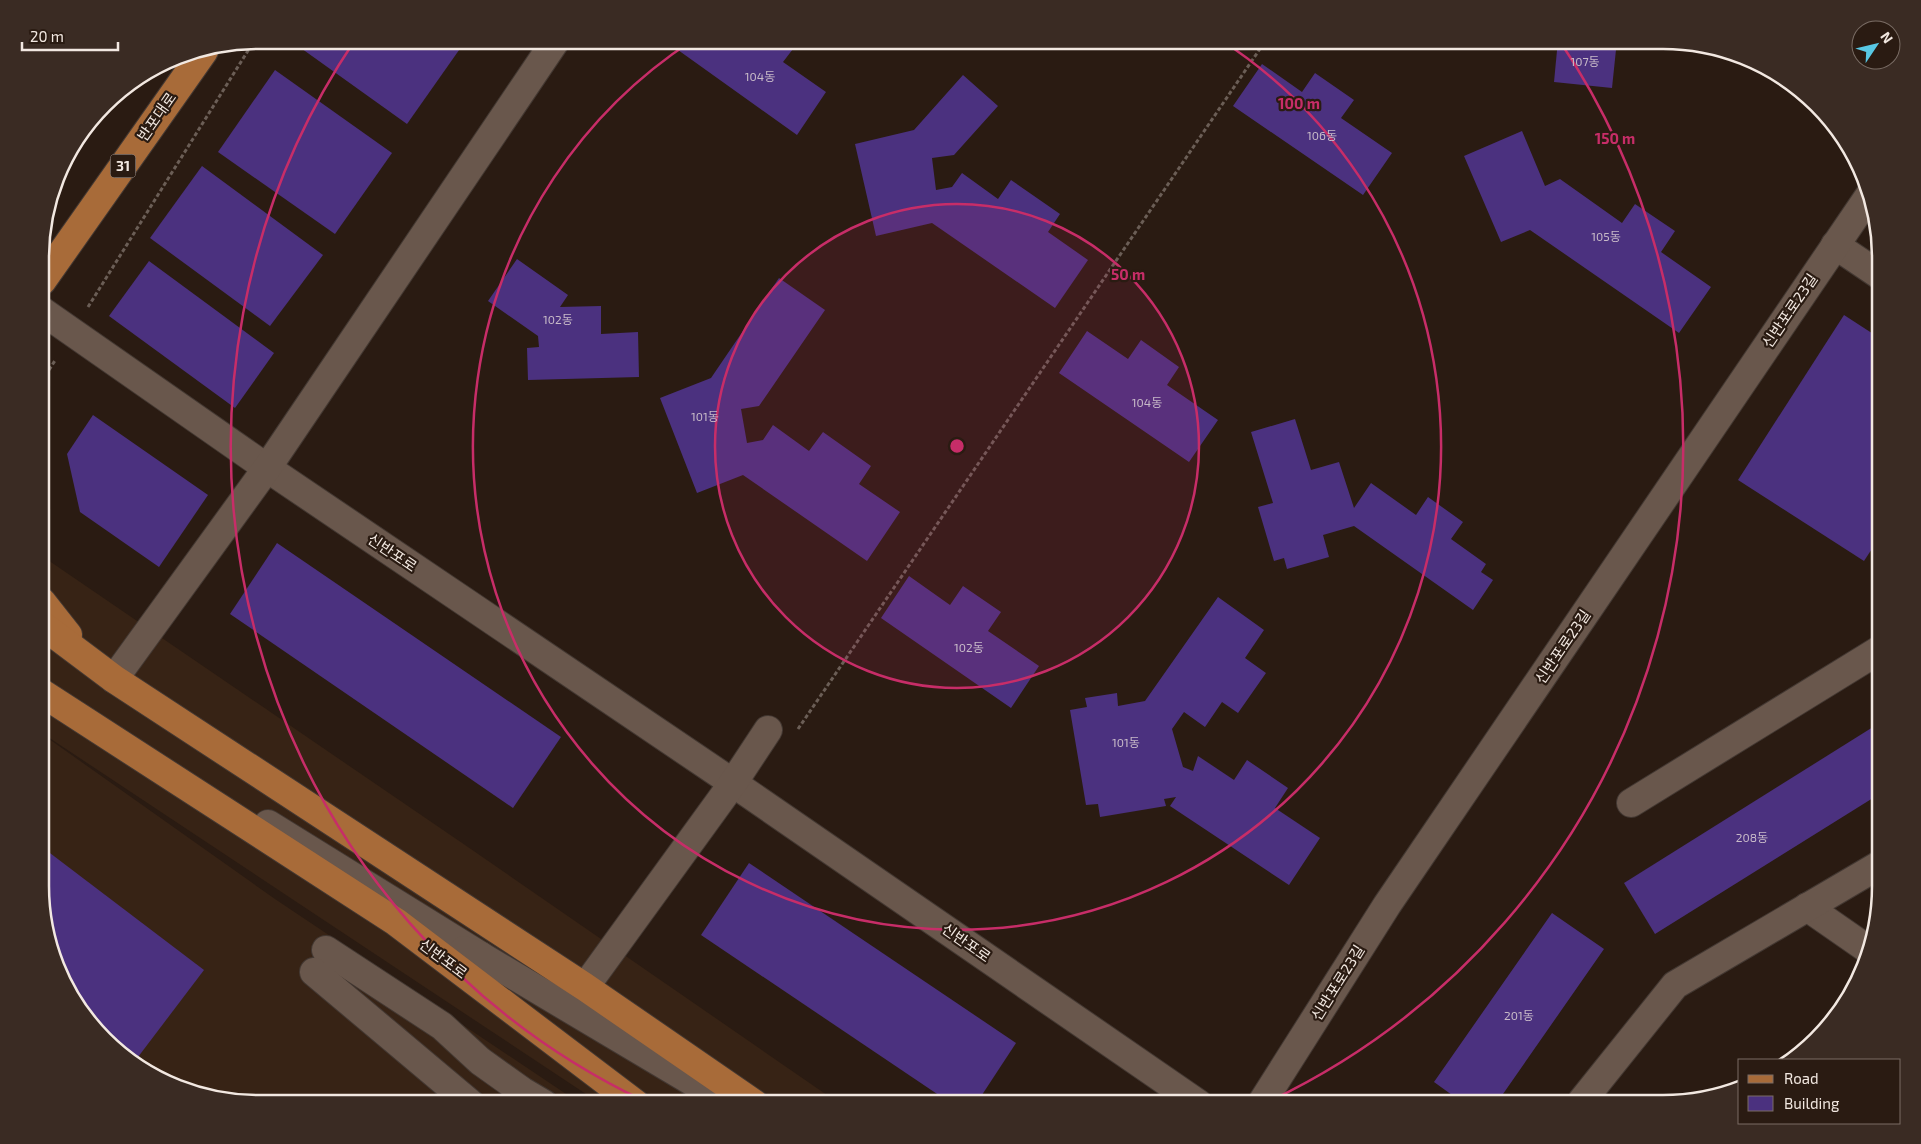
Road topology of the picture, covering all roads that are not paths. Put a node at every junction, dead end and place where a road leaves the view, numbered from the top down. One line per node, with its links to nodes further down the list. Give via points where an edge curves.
1 (549, 49): 8 (street)
2 (200, 57): 6 (main road, 반포대로 / 31)
3 (1864, 202): 4 (street, 신반포로23길)
4 (1835, 245): 5 (street); 33 (street, 신반포로23길, via 1393,897)
5 (1872, 270)
6 (49, 271)
7 (49, 316): 8 (street)
8 (267, 468): 13 (street); 17 (street, 신반포로)
9 (49, 610): 12 (main road)
10 (49, 630): 12 (main road)
11 (1872, 654): 18 (street)
12 (90, 660): 13 (main road)
13 (114, 679): 25 (main road)
14 (49, 686): 23 (street)
15 (49, 698): 21 (main road, 신반포로)
16 (763, 738): 17 (street)
17 (733, 783): 25 (street); 32 (street, 신반포로)
18 (1631, 803)
19 (1872, 869): 20 (street)
20 (1807, 907): 22 (street); 34 (street, via 1675,985)
21 (396, 922): 23 (street); 29 (main road, 신반포로)
22 (1863, 946)
23 (481, 956): 30 (street)
24 (320, 961): 26 (street); 27 (street, via 432,1042 469,1077); 28 (street, via 442,1026 480,1061)
25 (585, 987): 31 (main road)
26 (461, 1095)
27 (494, 1095)
28 (529, 1095)
29 (624, 1095)
30 (714, 1095)
31 (742, 1095)
32 (1186, 1095)
33 (1267, 1095)
34 (1587, 1095)

